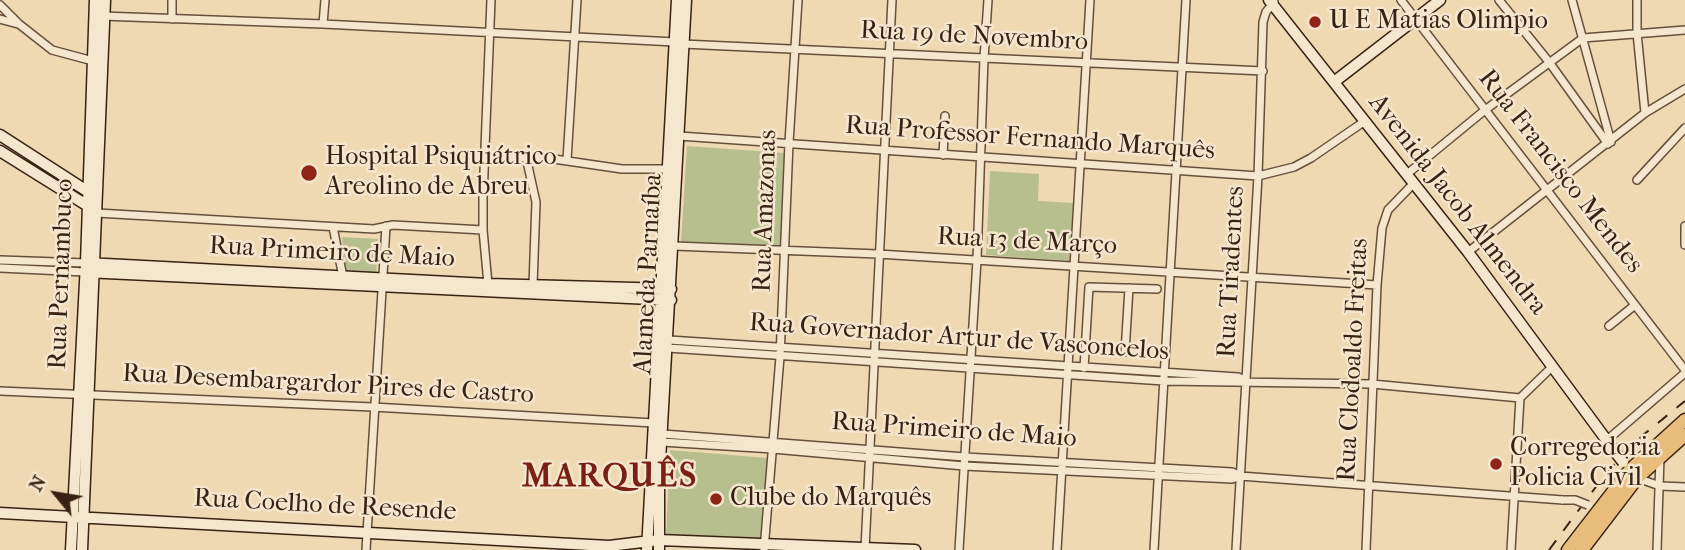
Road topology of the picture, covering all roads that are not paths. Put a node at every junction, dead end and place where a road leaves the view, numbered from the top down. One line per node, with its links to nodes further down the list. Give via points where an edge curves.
1 (96, 0): 21 (main road, Rua Pernambuco)
2 (105, 0): 21 (main road, Rua Pernambuco)
3 (172, 0): 23 (street)
4 (325, 0): 26 (street)
5 (491, 0): 29 (street)
6 (577, 0): 30 (street)
7 (677, 0): 32 (main road)
8 (686, 0): 32 (main road, Alameda Parnaíba)
9 (798, 0): 33 (street, Rua Amazonas)
10 (892, 0): 34 (street)
11 (988, 0): 35 (street)
12 (1090, 0): 38 (street)
13 (1186, 0): 39 (street)
14 (1401, 0): 24 (street, Rua Francisco Mendes)
15 (1440, 0): 24 (main road)
16 (1499, 0): 37 (street)
17 (1572, 0): 31 (street)
18 (1637, 0): 28 (street)
19 (1272, 1): 40 (street, Rua Tiradentes, via 1264,16); 41 (main road, Avenida Jacob Almendra)
20 (0, 5): 25 (street)
21 (100, 16): 23 (street, Rua 19 de Novembro); 36 (main road, Rua Pernambuco); 66 (main road, Rua Pernambuco)
22 (0, 19): 25 (street)
23 (172, 19): 26 (street, Rua 19 de Novembro)
24 (1416, 19): 41 (main road); 43 (street, Rua Francisco Mendes)
25 (19, 24): 36 (street, via 52,50)
26 (323, 24): 29 (street, Rua 19 de Novembro)
27 (1685, 30): 28 (street)
28 (1637, 33): 31 (street); 44 (street)
29 (489, 34): 30 (street, Rua 19 de Novembro); 55 (street)
30 (575, 37): 32 (street, Rua 19 de Novembro); 58 (street)
31 (1583, 38): 37 (street, Rua Clodoaldo Freitas); 51 (street)
32 (679, 43): 33 (street, Rua 19 de Novembro); 49 (main road, Alameda Parnaíba); 60 (main road)
33 (795, 49): 34 (street, Rua 19 de Novembro); 50 (street, Rua Amazonas)
34 (889, 53): 35 (street, Rua 19 de Novembro); 53 (street)
35 (984, 58): 38 (street, Rua 19 de Novembro); 57 (street)
36 (93, 61): 66 (main road, Rua Pernambuco)
37 (1549, 62): 43 (street, Rua Clodoaldo Freitas); 51 (street)
38 (1087, 63): 39 (street, Rua 19 de Novembro); 59 (street)
39 (1182, 68): 40 (street, Rua 19 de Novembro); 61 (street)
40 (1263, 71): 62 (street, Rua Tiradentes)
41 (1334, 82): 46 (main road, Avenida Jacob Almendra)
42 (1685, 89): 44 (street)
43 (1485, 110): 63 (street, Rua Clodoaldo Freitas); 65 (street, Rua Francisco Mendes)
44 (1645, 113): 51 (street)
45 (945, 116): 54 (street)
46 (1364, 121): 62 (street, Rua Professor Fernando Marquês, via 1294,167); 63 (main road, Avenida Jacob Almendra)
47 (1685, 128): 64 (street)
48 (0, 135): 66 (main road)
49 (679, 136): 50 (street, Rua Professor Fernando Marquês); 73 (main road, Alameda Parnaíba)
50 (789, 143): 53 (street, Rua Professor Fernando Marquês); 74 (street, Rua Amazonas)
51 (1609, 143): 65 (street)
52 (0, 151): 67 (main road)
53 (884, 151): 54 (street, Rua Professor Fernando Marquês); 76 (street)
54 (943, 155): 57 (street, Rua Professor Fernando Marquês)
55 (484, 157): 56 (street); 71 (street)
56 (526, 157): 58 (street); 87 (street, via 536,202)
57 (981, 158): 59 (street, Rua Professor Fernando Marquês); 78 (street)
58 (567, 160): 60 (street, via 622,169)
59 (1080, 164): 61 (street, Rua Professor Fernando Marquês); 79 (street)
60 (667, 169): 91 (main road)
61 (1177, 170): 62 (street, Rua Professor Fernando Marquês); 82 (street)
62 (1258, 176): 83 (street, Rua Tiradentes)
63 (1411, 179): 75 (main road, Avenida Jacob Almendra); 88 (street, Rua Clodoaldo Freitas, via 1385,216)
64 (1637, 180)
65 (1548, 192): 75 (street); 92 (street, Rua Francisco Mendes)
66 (93, 196): 67 (main road)
67 (93, 210): 70 (street); 81 (main road, Rua Pernambuco)
68 (386, 226): 70 (street); 71 (street); 85 (street)
69 (1685, 226): 72 (street)
70 (332, 227): 84 (street)
71 (483, 230): 86 (street)
72 (1685, 245)
73 (674, 246): 74 (street, Rua 13 de Março); 91 (main road, Alameda Parnaíba)
74 (786, 251): 76 (street, Rua 13 de Março); 96 (street, Rua Amazonas)
75 (1468, 252): 100 (main road, Avenida Jacob Almendra)
76 (878, 254): 78 (street, Rua 13 de Março); 97 (street)
77 (0, 260): 81 (street, Rua Primeiro de Maio)
78 (977, 260): 79 (street, Rua 13 de Março); 98 (street)
79 (1074, 266): 82 (street, Rua 13 de Março); 102 (street)
80 (0, 268): 81 (street, Rua Primeiro de Maio)
81 (91, 268): 84 (main road, Rua Primeiro de Maio); 109 (main road, Rua Pernambuco)
82 (1169, 271): 83 (street, Rua 13 de Março); 103 (street)
83 (1251, 277): 88 (street, Rua 13 de Março); 106 (street, Rua Tiradentes)
84 (344, 280): 85 (main road, Rua Primeiro de Maio)
85 (382, 282): 86 (main road, Rua Primeiro de Maio); 91 (main road, Rua Primeiro de Maio); 111 (street)
86 (488, 284): 87 (main road, Rua Primeiro de Maio)
87 (533, 285): 91 (main road, Rua Primeiro de Maio)
88 (1377, 285): 107 (street, Rua Clodoaldo Freitas)
89 (1129, 288): 90 (street); 95 (street); 101 (street, via 1088,288)
90 (1157, 289)
91 (666, 294): 94 (main road, Alameda Parnaíba); 113 (main road, Alameda Parnaíba)
92 (1635, 305): 93 (street); 104 (street, Rua Francisco Mendes)
93 (1609, 326)
94 (668, 344): 96 (street, Rua Governador Artur de Vasconcelos); 115 (main road, Alameda Parnaíba)
95 (1125, 352)
96 (780, 353): 97 (street, Rua Governador Artur de Vasconcelos); 117 (street, Rua Amazonas)
97 (875, 358): 98 (street, Rua Governador Artur de Vasconcelos); 99 (street, Rua Governador Artur de Vasconcelos); 118 (street)
98 (971, 358): 99 (street); 102 (street, Rua Governador Artur de Vasconcelos)
99 (971, 367): 102 (street, Rua Governador Artur de Vasconcelos); 119 (street)
100 (1552, 367): 110 (street); 116 (main road, Avenida Jacob Almendra)
101 (1084, 368): 102 (street, Rua Governador Artur de Vasconcelos); 103 (street, Rua Governador Artur de Vasconcelos)
102 (1068, 370): 105 (street, Rua Governador Artur de Vasconcelos); 123 (street)
103 (1163, 372): 105 (street); 106 (street, Rua Governador Artur de Vasconcelos)
104 (1685, 372): 116 (street)
105 (1164, 381): 106 (street, Rua Governador Artur de Vasconcelos); 128 (street)
106 (1247, 381): 107 (street, Rua Governador Artur de Vasconcelos); 129 (street, Rua Tiradentes)
107 (1372, 384): 110 (street, Rua Governador Artur de Vasconcelos); 130 (street, Rua Clodoaldo Freitas)
108 (0, 391): 109 (street, Rua Desembargardor Pires de Castro)
109 (85, 394): 111 (street, Rua Desembargardor Pires de Castro); 136 (main road, Rua Pernambuco)
110 (1520, 398): 133 (street)
111 (373, 407): 113 (street, Rua Desembargardor Pires de Castro); 137 (street)
112 (1685, 420): 125 (main road)
113 (654, 423): 139 (main road, Alameda Parnaíba)
114 (1685, 435): 120 (main road)
115 (662, 438): 117 (street, Rua Primeiro de Maio); 138 (main road, Alameda Parnaíba)
116 (1606, 441): 125 (main road, Avenida Jacob Almendra)
117 (773, 445): 118 (street, Rua Primeiro de Maio); 121 (street, Rua Primeiro de Maio); 140 (street, Rua Amazonas)
118 (870, 449): 119 (street, Rua Primeiro de Maio); 121 (street)
119 (965, 457): 122 (street, Rua Primeiro de Maio); 124 (street)
120 (1660, 457): 125 (main road); 131 (street)
121 (870, 458): 124 (street, Rua Primeiro de Maio); 141 (street)
122 (1030, 460): 123 (street, Rua Primeiro de Maio); 126 (street)
123 (1063, 461): 127 (street); 128 (street, Rua Primeiro de Maio)
124 (964, 466): 126 (street, Rua Primeiro de Maio); 146 (street)
125 (1626, 466): 131 (street); 134 (main road); 153 (main road)
126 (1030, 470): 127 (street, Rua Primeiro de Maio)
127 (1063, 470): 128 (street, Rua Primeiro de Maio); 147 (street)
128 (1159, 472): 129 (street, Rua Primeiro de Maio); 148 (street)
129 (1240, 476): 130 (street, Rua Primeiro de Maio); 149 (street, Rua Tiradentes)
130 (1368, 484): 133 (street, Rua Primeiro de Maio); 150 (street, Rua Clodoaldo Freitas)
131 (1660, 486): 132 (street); 154 (street)
132 (1685, 487)
133 (1515, 497): 134 (street, Rua Primeiro de Maio, bridge, via 1575,500); 151 (street)
134 (1593, 507): 152 (main road)
135 (0, 513): 136 (main road, Rua Coelho de Resende)
136 (78, 516): 137 (main road, Rua Coelho de Resende); 142 (main road, Rua Pernambuco); 143 (main road, Rua Pernambuco)
137 (367, 531): 139 (main road, Rua Coelho de Resende); 144 (street)
138 (659, 545): 139 (main road, Rua Coelho de Resende); 140 (main road, Rua Coelho de Resende)
139 (647, 546)
140 (765, 547): 141 (main road, Rua Coelho de Resende)
141 (865, 548): 145 (main road, Rua Coelho de Resende)
142 (71, 550)
143 (82, 550)
144 (366, 550)
145 (915, 550)
146 (958, 550)
147 (1057, 550)
148 (1154, 550)
149 (1236, 550)
150 (1366, 550)
151 (1511, 550)
152 (1568, 550)
153 (1582, 550)
154 (1657, 550)

